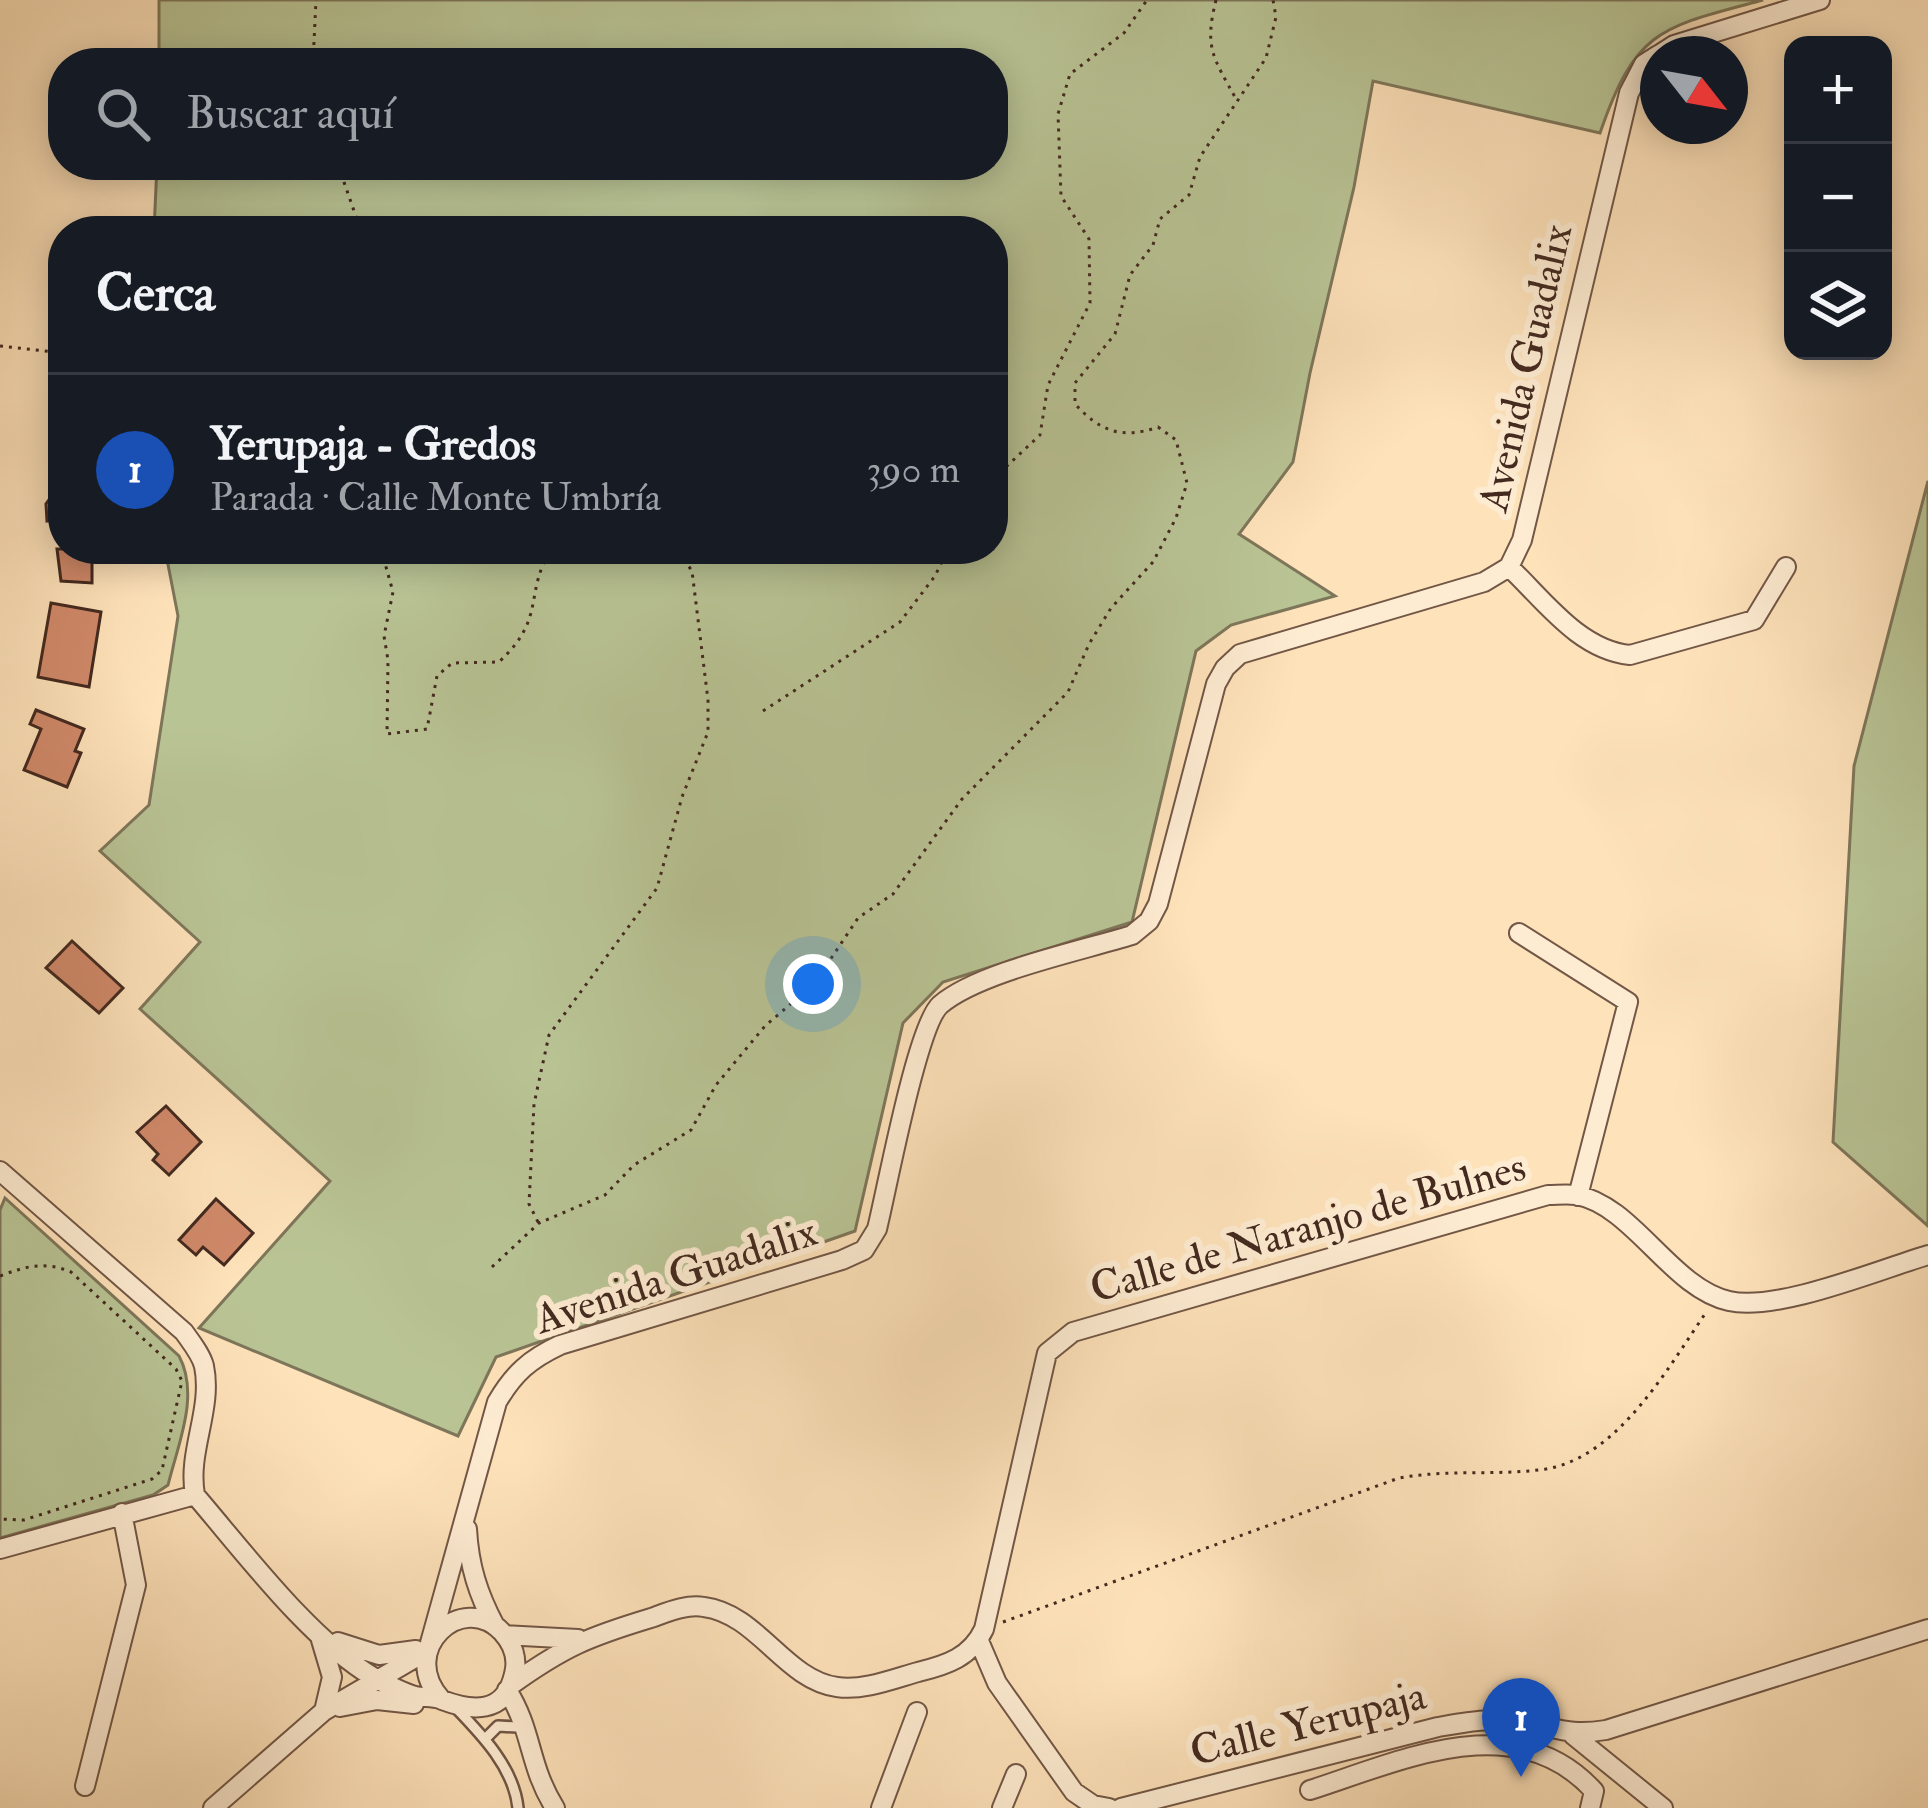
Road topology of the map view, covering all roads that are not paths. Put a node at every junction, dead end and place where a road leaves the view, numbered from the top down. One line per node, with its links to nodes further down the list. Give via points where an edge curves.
1 (1820, 0): 2 (street, Avenida Guadalix)
2 (1704, 36)
3 (1640, 72): 4 (street, Avenida Guadalix)
4 (1509, 567): 5 (street, via 1588,642 1630,655 1754,620); 12 (street, Avenida Guadalix, via 1484,582 1240,654 1216,684 1149,921 1132,935 968,986 936,1008 877,1228 864,1250 532,1358 497,1402)
5 (1786, 567)
6 (1520, 933): 8 (street, via 1628,1002)
7 (0, 1171): 10 (street, via 184,1332 203,1362 206,1395 190,1470)
8 (1578, 1196): 9 (street, Calle de Naranjo de Bulnes, via 1726,1301 1766,1304); 17 (street, Calle de Naranjo de Bulnes, via 1548,1195 1072,1332 1047,1353)
9 (1928, 1255)
10 (195, 1495): 11 (street); 16 (street)
11 (122, 1513): 13 (street); 31 (street, via 136,1585)
12 (466, 1519): 15 (street, Avenida Guadalix, via 477,1589); 19 (street, Avenida Guadalix)
13 (0, 1549)
14 (1928, 1629): 28 (street, Calle Yerupaja)
15 (500, 1630): 18 (street); 19 (street, via 458,1621); 23 (street, via 515,1659)
16 (318, 1631): 19 (street, via 379,1655); 21 (street); 25 (street, via 332,1677)
17 (982, 1635): 20 (street); 22 (street)
18 (583, 1638): 20 (street, via 691,1606 727,1613 833,1687); 23 (street)
19 (428, 1647): 21 (street); 24 (street, via 427,1677)
20 (956, 1661): 22 (street)
21 (377, 1680): 24 (street); 25 (street)
22 (997, 1683): 39 (street, via 1074,1792)
23 (507, 1690): 24 (street, via 481,1708); 27 (street); 36 (street)
24 (448, 1703): 25 (street, via 377,1700); 29 (lane)
25 (324, 1711): 33 (street)
26 (917, 1712): 37 (street)
27 (517, 1727): 29 (lane, via 498,1726); 35 (street)
28 (1573, 1735): 40 (street, Calle Yerupaja, via 1521,1722 1438,1726); 42 (street)
29 (485, 1739): 34 (lane)
30 (1016, 1774): 38 (street)
31 (85, 1786)
32 (1310, 1790): 41 (street, via 1439,1749 1490,1744 1533,1751 1575,1771 1594,1791)
33 (213, 1808)
34 (518, 1808)
35 (542, 1808)
36 (555, 1808)
37 (881, 1808)
38 (1002, 1808)
39 (1109, 1808)
40 (1120, 1808)
41 (1590, 1808)
42 (1663, 1808)

